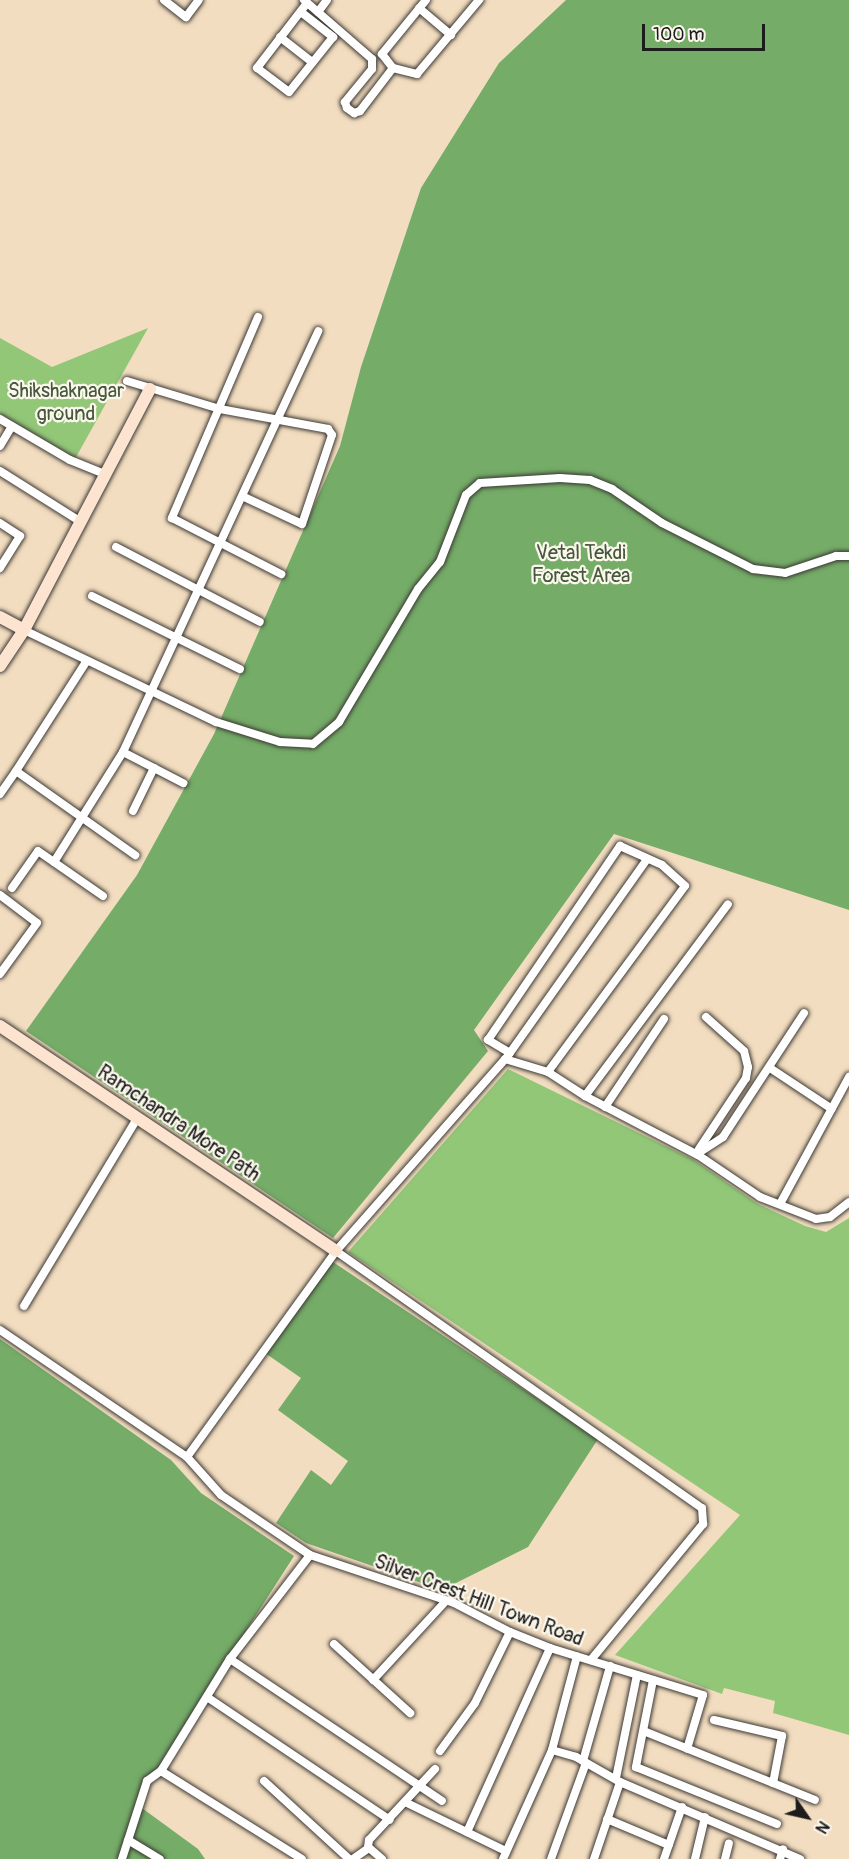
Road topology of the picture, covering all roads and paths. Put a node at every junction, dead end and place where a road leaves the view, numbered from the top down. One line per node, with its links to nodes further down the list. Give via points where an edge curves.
1 (164, 0): 2 (street, via 186,17)
2 (199, 0)
3 (327, 0): 9 (street)
4 (426, 0): 7 (street)
5 (479, 0): 10 (street)
6 (305, 2): 8 (street); 9 (street)
7 (419, 8): 10 (street); 13 (street, via 382,54)
8 (300, 12): 11 (street); 12 (street, via 333,37)
9 (318, 12): 13 (street, via 372,59 372,69 345,102 354,113 360,111)
10 (451, 35): 13 (street, via 417,74)
11 (280, 37): 12 (street); 12 (street, via 257,68 289,92)
12 (312, 62)
13 (393, 68)
14 (258, 317): 18 (street)
15 (318, 331): 19 (street)
16 (127, 381): 17 (street)
17 (150, 389): 18 (street); 24 (street)
18 (220, 409): 19 (street); 28 (street, via 172,519)
19 (279, 418): 25 (street); 25 (street, via 328,429 332,435 302,524)
20 (0, 419): 21 (street)
21 (12, 426): 22 (street); 24 (street, via 70,460)
22 (0, 446)
23 (0, 471): 26 (street)
24 (105, 474): 26 (street)
25 (242, 496): 28 (street)
26 (81, 522): 37 (street)
27 (0, 523): 31 (street, via 20,536)
28 (220, 544): 32 (street); 33 (street)
29 (116, 547): 33 (street)
30 (849, 556): 42 (street, via 836,556 785,573 753,569 662,523 612,489 590,480 480,483 466,495 440,562 418,589 339,722 313,744 280,742 216,722)
31 (0, 568)
32 (281, 574)
33 (198, 591): 36 (street); 38 (street)
34 (92, 596): 38 (street)
35 (0, 617): 37 (street)
36 (260, 622)
37 (24, 630): 39 (street); 40 (street)
38 (176, 638): 41 (street); 42 (street)
39 (87, 662): 42 (street); 45 (street)
40 (0, 666)
41 (240, 669)
42 (151, 694): 43 (street)
43 (123, 752): 44 (street); 49 (street)
44 (154, 768): 46 (street); 48 (street)
45 (16, 771): 47 (street); 49 (street)
46 (183, 783)
47 (0, 794)
48 (133, 811)
49 (83, 819): 50 (street); 52 (street)
50 (135, 855)
51 (647, 859): 62 (street); 62 (street, via 620,846 546,950 488,1040); 64 (street, via 662,865 685,886)
52 (54, 862): 53 (street, via 38,851); 55 (street)
53 (12, 888)
54 (0, 895): 57 (street, via 37,923)
55 (103, 896)
56 (729, 904): 66 (street)
57 (0, 974)
58 (804, 1013): 63 (street)
59 (706, 1017): 70 (street, via 744,1052 748,1067 746,1078)
60 (664, 1019): 67 (street)
61 (0, 1026): 69 (street, Ramchandra More Path)
62 (508, 1056): 64 (street); 73 (street)
63 (770, 1068): 68 (street); 70 (street, via 723,1137)
64 (548, 1072): 66 (street)
65 (849, 1077): 68 (street)
66 (585, 1096): 67 (street)
67 (605, 1107): 70 (street)
68 (832, 1109): 72 (street)
69 (137, 1119): 73 (street, Ramchandra More Path); 74 (street)
70 (696, 1154): 72 (street, via 760,1197)
71 (849, 1202): 72 (street, via 825,1219)
72 (780, 1204)
73 (336, 1251): 76 (street); 84 (street, via 702,1508 703,1524)
74 (24, 1306)
75 (0, 1330): 76 (street, Silver Crest Hill Town Road)
76 (187, 1457): 77 (street, Silver Crest Hill Town Road, via 221,1495)
77 (310, 1555): 78 (street, Silver Crest Hill Town Road); 83 (street)
78 (446, 1601): 79 (street, Silver Crest Hill Town Road); 87 (street)
79 (510, 1632): 81 (street, Silver Crest Hill Town Road); 95 (street, via 475,1703)
80 (334, 1644): 87 (street)
81 (550, 1648): 82 (street, Silver Crest Hill Town Road); 111 (street)
82 (577, 1656): 84 (street, Silver Crest Hill Town Road); 94 (street)
83 (230, 1659): 89 (street); 102 (street)
84 (591, 1660): 85 (street, Silver Crest Hill Town Road)
85 (609, 1665): 86 (street, Silver Crest Hill Town Road); 96 (street)
86 (637, 1676): 88 (street, Silver Crest Hill Town Road); 99 (street)
87 (373, 1680): 90 (street)
88 (653, 1680): 92 (street); 93 (street, Silver Crest Hill Town Road, via 703,1695)
89 (207, 1697): 98 (street); 109 (street)
90 (410, 1713)
91 (714, 1720): 101 (street, via 782,1736)
92 (646, 1732): 93 (street); 110 (street, via 636,1767)
93 (687, 1749): 101 (street)
94 (552, 1750): 96 (street); 117 (street)
95 (440, 1751)
96 (585, 1762): 99 (street); 124 (street)
97 (435, 1769): 102 (street)
98 (161, 1771): 112 (street, via 147,1781); 120 (street)
99 (618, 1780): 106 (street); 108 (street)
100 (264, 1781): 121 (street)
101 (773, 1783): 103 (street)
102 (420, 1789): 104 (street); 105 (street)
103 (815, 1800)
104 (442, 1802)
105 (407, 1803): 109 (street); 111 (street)
106 (682, 1807): 107 (street); 114 (street)
107 (705, 1817): 116 (street); 127 (street)
108 (607, 1819): 114 (street); 125 (street)
109 (390, 1820): 115 (street, via 369,1840)
110 (777, 1824)
111 (467, 1832): 117 (street)
112 (128, 1840): 118 (street); 119 (street)
113 (729, 1843): 128 (street)
114 (669, 1845): 126 (street)
115 (369, 1848): 122 (street); 123 (street)
116 (783, 1849): 129 (street); 130 (street)
117 (505, 1855)
118 (122, 1859)
119 (160, 1859)
120 (303, 1859)
121 (349, 1859)
122 (353, 1859)
123 (382, 1859)
124 (551, 1859)
125 (594, 1859)
126 (664, 1859)
127 (696, 1859)
128 (725, 1859)
129 (780, 1859)
130 (800, 1859)

